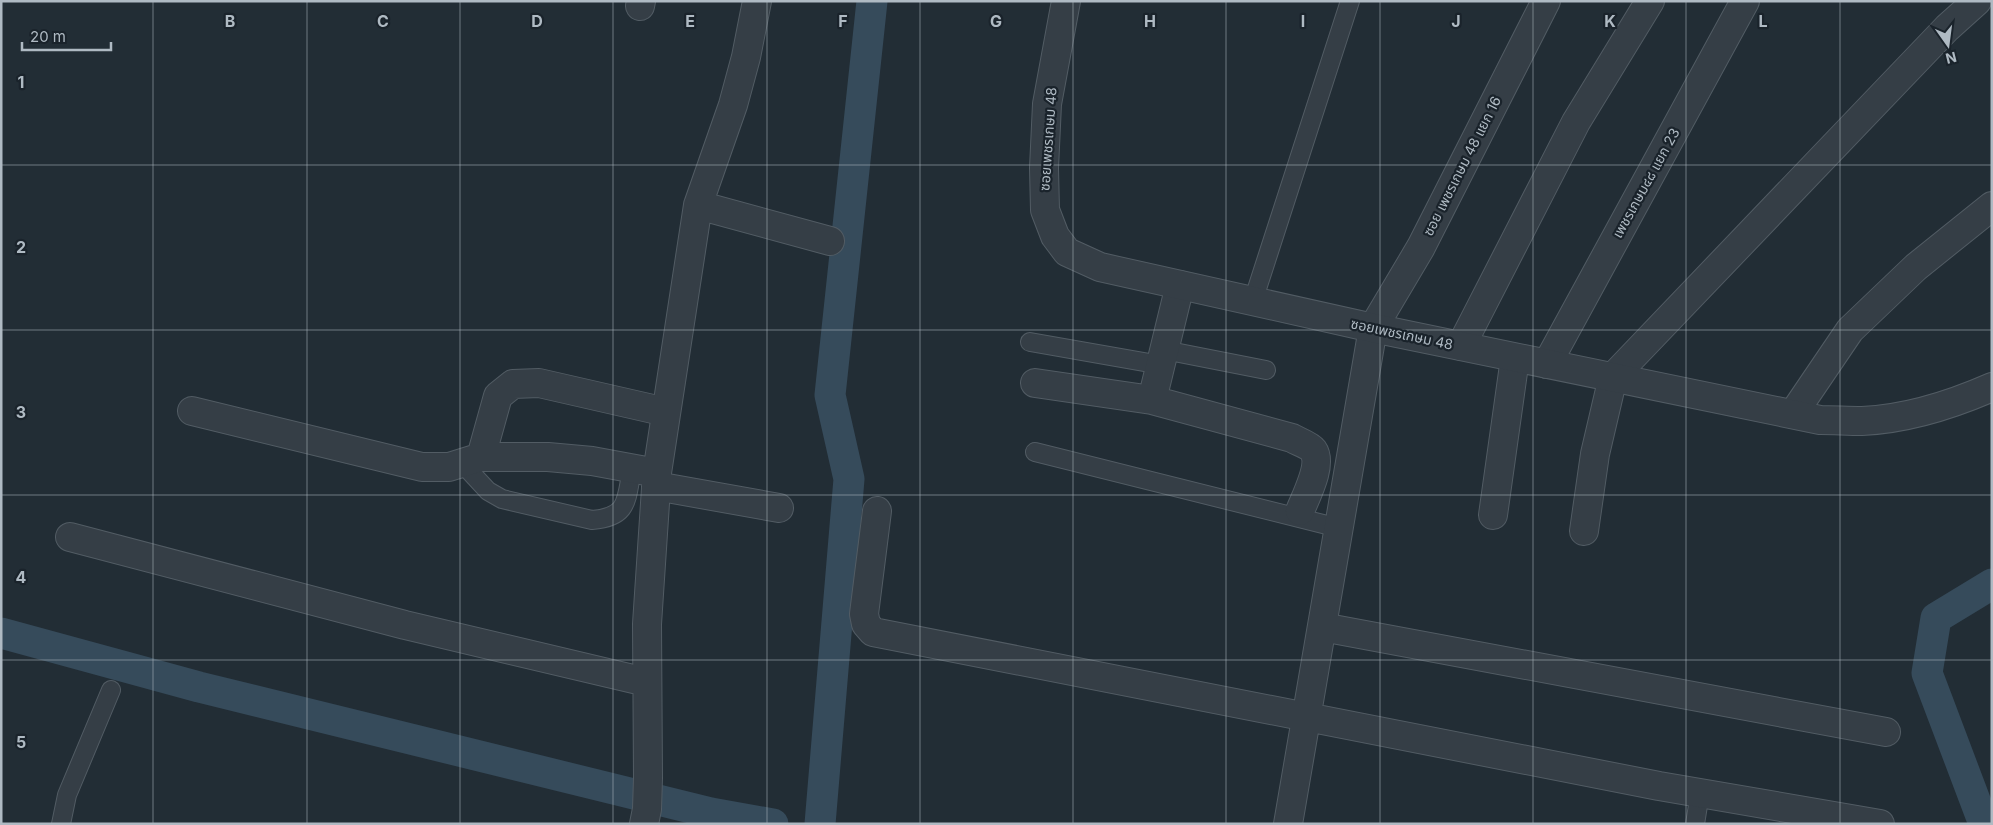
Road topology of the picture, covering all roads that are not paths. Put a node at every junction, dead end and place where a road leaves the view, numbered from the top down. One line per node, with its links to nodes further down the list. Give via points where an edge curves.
1 (757, 1): 8 (street, via 733,105)
2 (1066, 1): 11 (street, ซอยเพชรเกษม 48, via 1048,104 1044,168 1045,210 1055,236 1067,252 1100,267)
3 (1350, 1): 12 (lane)
4 (1546, 1): 13 (street, ซอย เพชรเกษม 48 แยก 16, via 1421,247)
5 (1650, 1): 15 (street, via 1576,122)
6 (1745, 1): 18 (street, เพชรเกษม๔๘ แยก 23)
7 (1977, 1): 20 (street, via 1947,28)
8 (698, 205): 10 (street); 25 (street)
9 (1992, 206): 26 (street, via 1916,267 1850,330)
10 (830, 241)
11 (1180, 285): 12 (street, ซอยเพชรเกษม 48); 16 (street)
12 (1253, 301): 13 (street, ซอยเพชรเกษม 48)
13 (1373, 328): 15 (street, ซอยเพชรเกษม 48); 34 (street)
14 (1030, 342): 16 (lane)
15 (1461, 346): 17 (street, ซอยเพชรเกษม 48)
16 (1163, 358): 19 (lane); 23 (street)
17 (1515, 358): 18 (street, ซอยเพชรเกษม 48); 33 (street)
18 (1547, 364): 20 (street, ซอยเพชรเกษม 48)
19 (1266, 370)
20 (1613, 377): 26 (street, ซอยเพชรเกษม 48); 35 (street, via 1595,454)
21 (1036, 384): 23 (street)
22 (1992, 387): 26 (street, ซอยเพชรเกษม 48, via 1916,414 1863,421 1820,420)
23 (1152, 400): 32 (street, via 1292,438 1312,449 1317,459 1316,469)
24 (192, 411): 28 (street, via 422,467 448,467)
25 (666, 412): 28 (street, via 539,383 513,384 498,396); 29 (street)
26 (1794, 414)
27 (1035, 452): 34 (lane)
28 (472, 460): 29 (street, via 548,458 592,461); 29 (lane, via 488,491 502,499 592,520 604,520 618,514)
29 (648, 476): 30 (street); 38 (street)
30 (779, 508)
31 (876, 511): 40 (street, via 864,614 866,624 874,632)
32 (1300, 511)
33 (1493, 515)
34 (1339, 528): 37 (street)
35 (1584, 531)
36 (70, 537): 38 (street, via 405,625)
37 (1322, 627): 40 (street); 41 (street)
38 (646, 682): 43 (street, via 648,778)
39 (111, 690): 44 (lane, via 67,795)
40 (1306, 717): 42 (street); 45 (street)
41 (1886, 732)
42 (1700, 793): 46 (lane); 47 (street)
43 (645, 816)
44 (61, 824)
45 (1288, 824)
46 (1696, 824)
47 (1880, 824)

